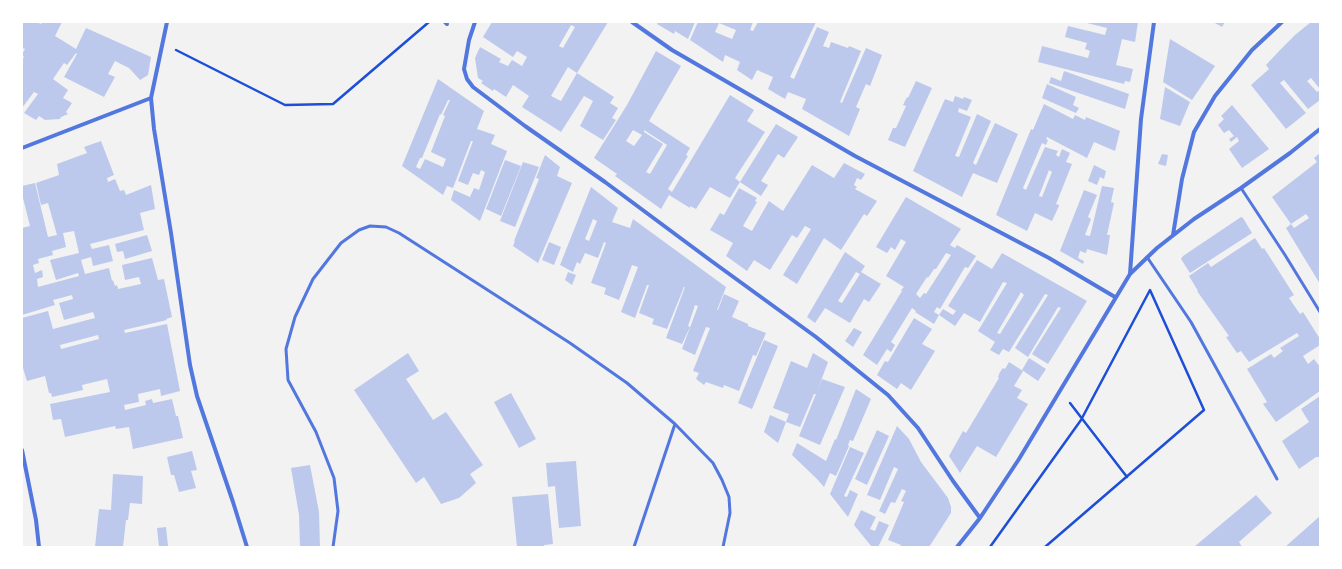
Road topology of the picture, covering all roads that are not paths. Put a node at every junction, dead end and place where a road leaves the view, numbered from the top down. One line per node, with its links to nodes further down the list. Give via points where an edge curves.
1 (167, 22): 6 (street)
2 (475, 22): 18 (street, via 464,69 467,80 473,87 816,337 888,395 918,428)
3 (632, 22): 13 (street, via 672,50 855,156 1049,258)
4 (1154, 22): 12 (street, via 1140,119)
5 (1282, 22): 10 (street, via 1252,50 1220,91 1194,132 1182,179)
6 (151, 98): 8 (street); 20 (street, via 190,365)
7 (1320, 129): 9 (street)
8 (22, 148)
9 (1241, 188): 10 (street); 14 (lane)
10 (1173, 235): 11 (street)
11 (1147, 257): 12 (street); 17 (lane, via 1191,322)
12 (1130, 274): 13 (street)
13 (1115, 297): 18 (street, via 1019,459)
14 (1320, 312)
15 (675, 424): 21 (lane, via 627,383 570,343 399,233 386,227 370,226 359,230 341,243 313,279 295,317 286,349 288,380 316,432 334,478 338,511); 22 (lane); 23 (lane, via 713,462 729,497 730,513)
16 (22, 450): 19 (street)
17 (1277, 479)
18 (980, 518): 24 (street)
19 (40, 547)
20 (247, 547)
21 (332, 547)
22 (634, 547)
23 (724, 547)
24 (957, 547)

